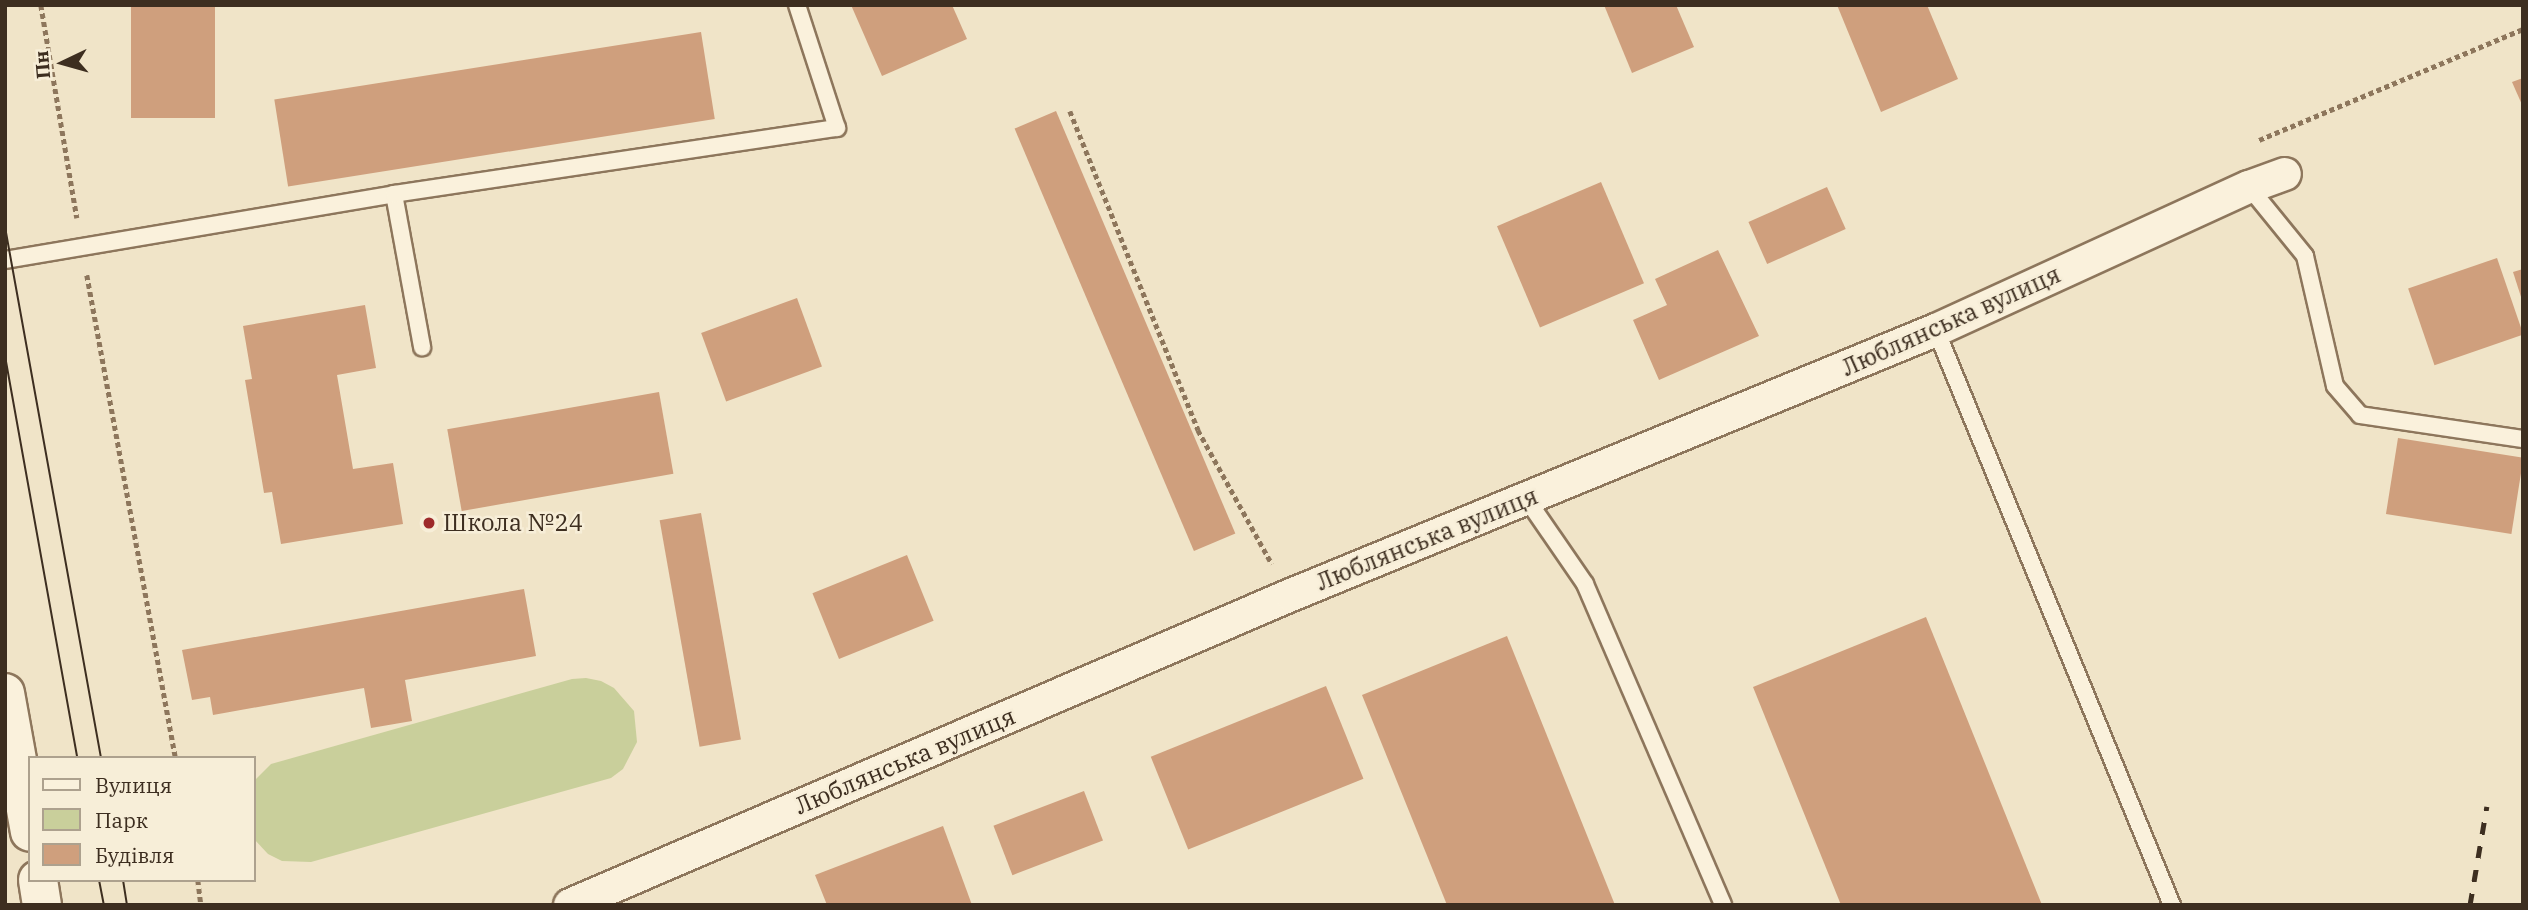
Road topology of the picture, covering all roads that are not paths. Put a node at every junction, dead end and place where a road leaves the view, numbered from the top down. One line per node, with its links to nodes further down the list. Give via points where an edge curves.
1 (797, 5): 4 (lane, via 837,128)
2 (2285, 174): 3 (street, Люблянська вулиця)
3 (2249, 187): 6 (street, Люблянська вулиця); 8 (lane, via 2305,256 2335,386 2360,415)
4 (394, 194): 5 (lane); 7 (lane)
5 (5, 260)
6 (1936, 330): 9 (street, Люблянська вулиця); 17 (lane)
7 (422, 347)
8 (2523, 439)
9 (1526, 498): 15 (street, Люблянська вулиця); 16 (lane, via 1585,584)
10 (5, 693): 11 (main road)
11 (10, 751): 12 (main road)
12 (28, 824)
13 (38, 882): 14 (main road)
14 (42, 905)
15 (570, 905)
16 (1723, 905)
17 (2172, 905)

